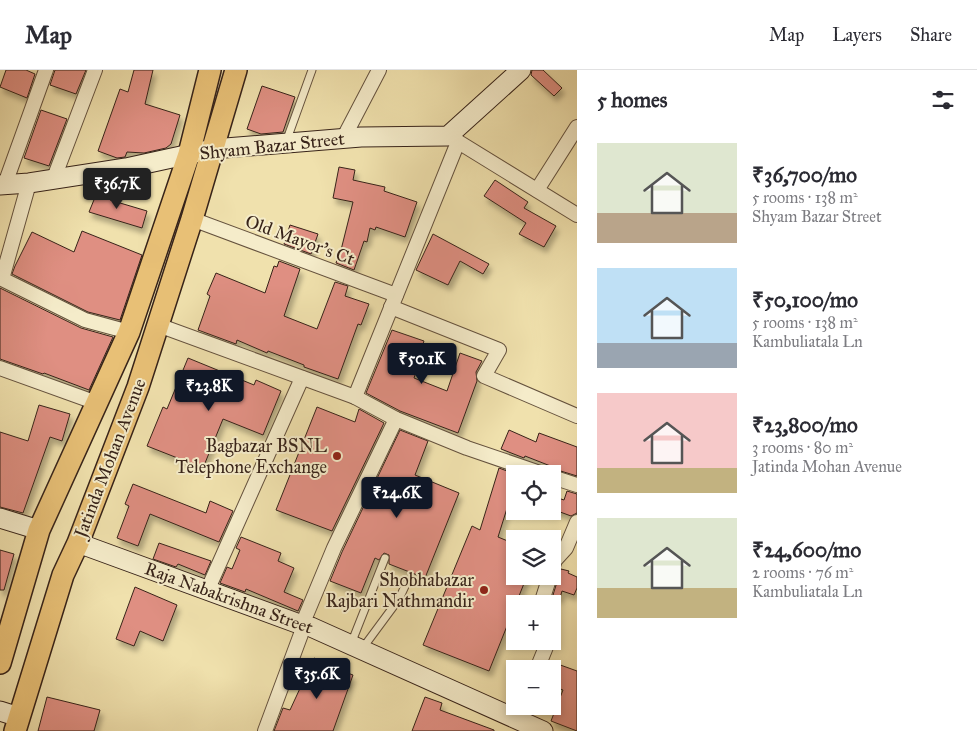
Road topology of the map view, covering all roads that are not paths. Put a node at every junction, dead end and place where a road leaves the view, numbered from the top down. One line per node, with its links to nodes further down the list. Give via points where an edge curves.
1 (46, 70): 16 (street)
2 (95, 70): 14 (street)
3 (210, 70): 13 (main road)
4 (236, 70): 12 (main road, Jatinda Mohan Avenue)
5 (312, 70): 11 (lane)
6 (379, 70): 9 (street)
7 (521, 70): 10 (street)
8 (577, 127): 17 (street)
9 (343, 138): 10 (street, Shyam Bazar Street); 11 (street, Shyam Bazar Street)
10 (453, 139): 17 (street); 20 (street)
11 (286, 142): 12 (street, Shyam Bazar Street)
12 (213, 149): 13 (street, Shyam Bazar Street); 19 (main road, Jatinda Mohan Avenue)
13 (189, 154): 14 (street, Shyam Bazar Street, via 126,168); 22 (main road)
14 (54, 178): 15 (street, Shyam Bazar Street)
15 (29, 182): 16 (street, Shyam Bazar Street); 22 (street, via 2,279 85,320)
16 (2, 184)
17 (536, 190): 18 (street)
18 (577, 215)
19 (192, 219): 20 (street, Old Mayor's Ct); 21 (main road, Jatinda Mohan Avenue)
20 (393, 301): 25 (street); 27 (street, Old Mayor's Ct, via 498,350 484,376)
21 (158, 325): 24 (street); 35 (main road, Jatinda Mohan Avenue, via 138,387)
22 (129, 332): 26 (main road)
23 (0, 368): 26 (street)
24 (302, 378): 25 (street); 39 (street)
25 (355, 397): 28 (street)
26 (97, 403): 34 (main road)
27 (577, 416)
28 (396, 419): 29 (street); 40 (street, via 334,548)
29 (517, 465)
30 (561, 480): 31 (street)
31 (577, 485)
32 (0, 518): 34 (street)
33 (577, 522): 36 (street)
34 (39, 530): 42 (main road)
35 (78, 543): 39 (street, Raja Nabakrishna Street); 45 (main road, Jatinda Mohan Avenue, via 63,575)
36 (561, 554)
37 (385, 558): 41 (lane)
38 (406, 584): 41 (lane, via 399,599)
39 (207, 591): 40 (street, Raja Nabakrishna Street)
40 (303, 626): 41 (street, Raja Nabakrishna Street); 46 (street)
41 (356, 647): 43 (street, Raja Nabakrishna Street)
42 (0, 663)
43 (506, 708)
44 (522, 715): 47 (street, Raja Nabakrishna Street)
45 (11, 720)
46 (265, 731)
47 (543, 731)

